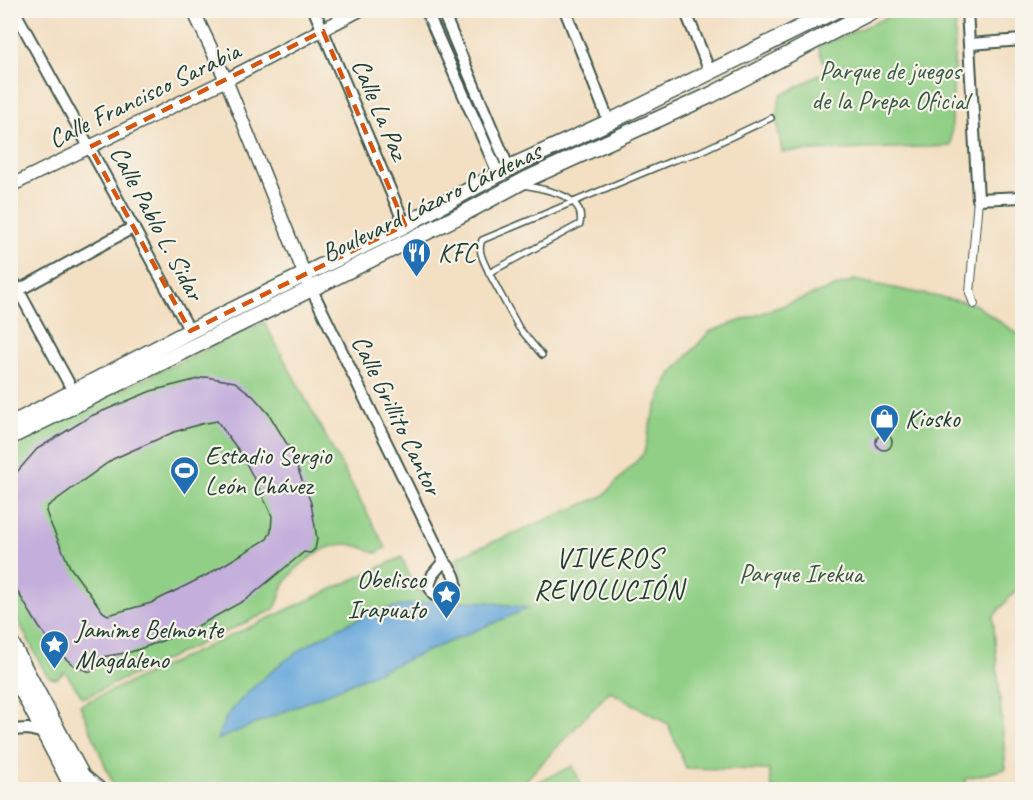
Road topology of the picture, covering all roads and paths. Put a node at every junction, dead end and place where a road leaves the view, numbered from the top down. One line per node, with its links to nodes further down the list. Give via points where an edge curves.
1 (14, 10): 19 (street, Calle Pablo L. Sidar)
2 (193, 10): 16 (street)
3 (314, 10): 12 (street, Calle La Paz)
4 (360, 10): 12 (street, Calle Francisco Sarabia)
5 (426, 10): 20 (street)
6 (442, 10): 20 (street)
7 (565, 10): 18 (street)
8 (685, 10): 15 (street)
9 (836, 10): 15 (main road, Boulevard Lázaro Cárdenas)
10 (874, 10): 21 (main road, Boulevard Lázaro Cárdenas, via 711,94)
11 (967, 10): 14 (street)
12 (323, 31): 16 (street, Calle Francisco Sarabia); 26 (street, Calle La Paz)
13 (1023, 40): 14 (street)
14 (970, 44): 24 (street)
15 (710, 72): 18 (main road, Boulevard Lázaro Cárdenas)
16 (226, 80): 19 (street, Calle Francisco Sarabia); 30 (street)
17 (771, 118): 25 (lane, via 697,153)
18 (609, 122): 20 (main road, Boulevard Lázaro Cárdenas)
19 (90, 147): 22 (street, Calle Francisco Sarabia); 27 (street, Calle Pablo L. Sidar)
20 (504, 172): 26 (main road, Boulevard Lázaro Cárdenas)
21 (520, 184): 25 (lane); 30 (main road, Boulevard Lázaro Cárdenas, via 459,216)
22 (10, 186)
23 (1023, 197): 24 (street)
24 (978, 199): 32 (street, via 970,293)
25 (575, 202): 28 (lane, via 582,216 580,224); 28 (lane, via 482,240 480,254)
26 (405, 225): 30 (main road, Boulevard Lázaro Cárdenas)
27 (134, 227): 31 (street); 33 (street, Calle Pablo L. Sidar)
28 (489, 273): 34 (lane, via 519,328)
29 (10, 275): 31 (street)
30 (308, 282): 33 (main road, Boulevard Lázaro Cárdenas); 37 (main road, Boulevard Lázaro Cárdenas); 38 (street, Calle Grillito Cantor)
31 (15, 293): 35 (street)
32 (974, 304)
33 (190, 331): 35 (main road, Boulevard Lázaro Cárdenas)
34 (542, 355)
35 (73, 391): 36 (main road, Boulevard Lázaro Cárdenas)
36 (10, 425)
37 (10, 436)
38 (444, 561)
39 (10, 641): 44 (main road, via 82,776)
40 (13, 677): 42 (main road)
41 (10, 730): 42 (street)
42 (44, 733): 43 (main road)
43 (74, 789)
44 (99, 789)

